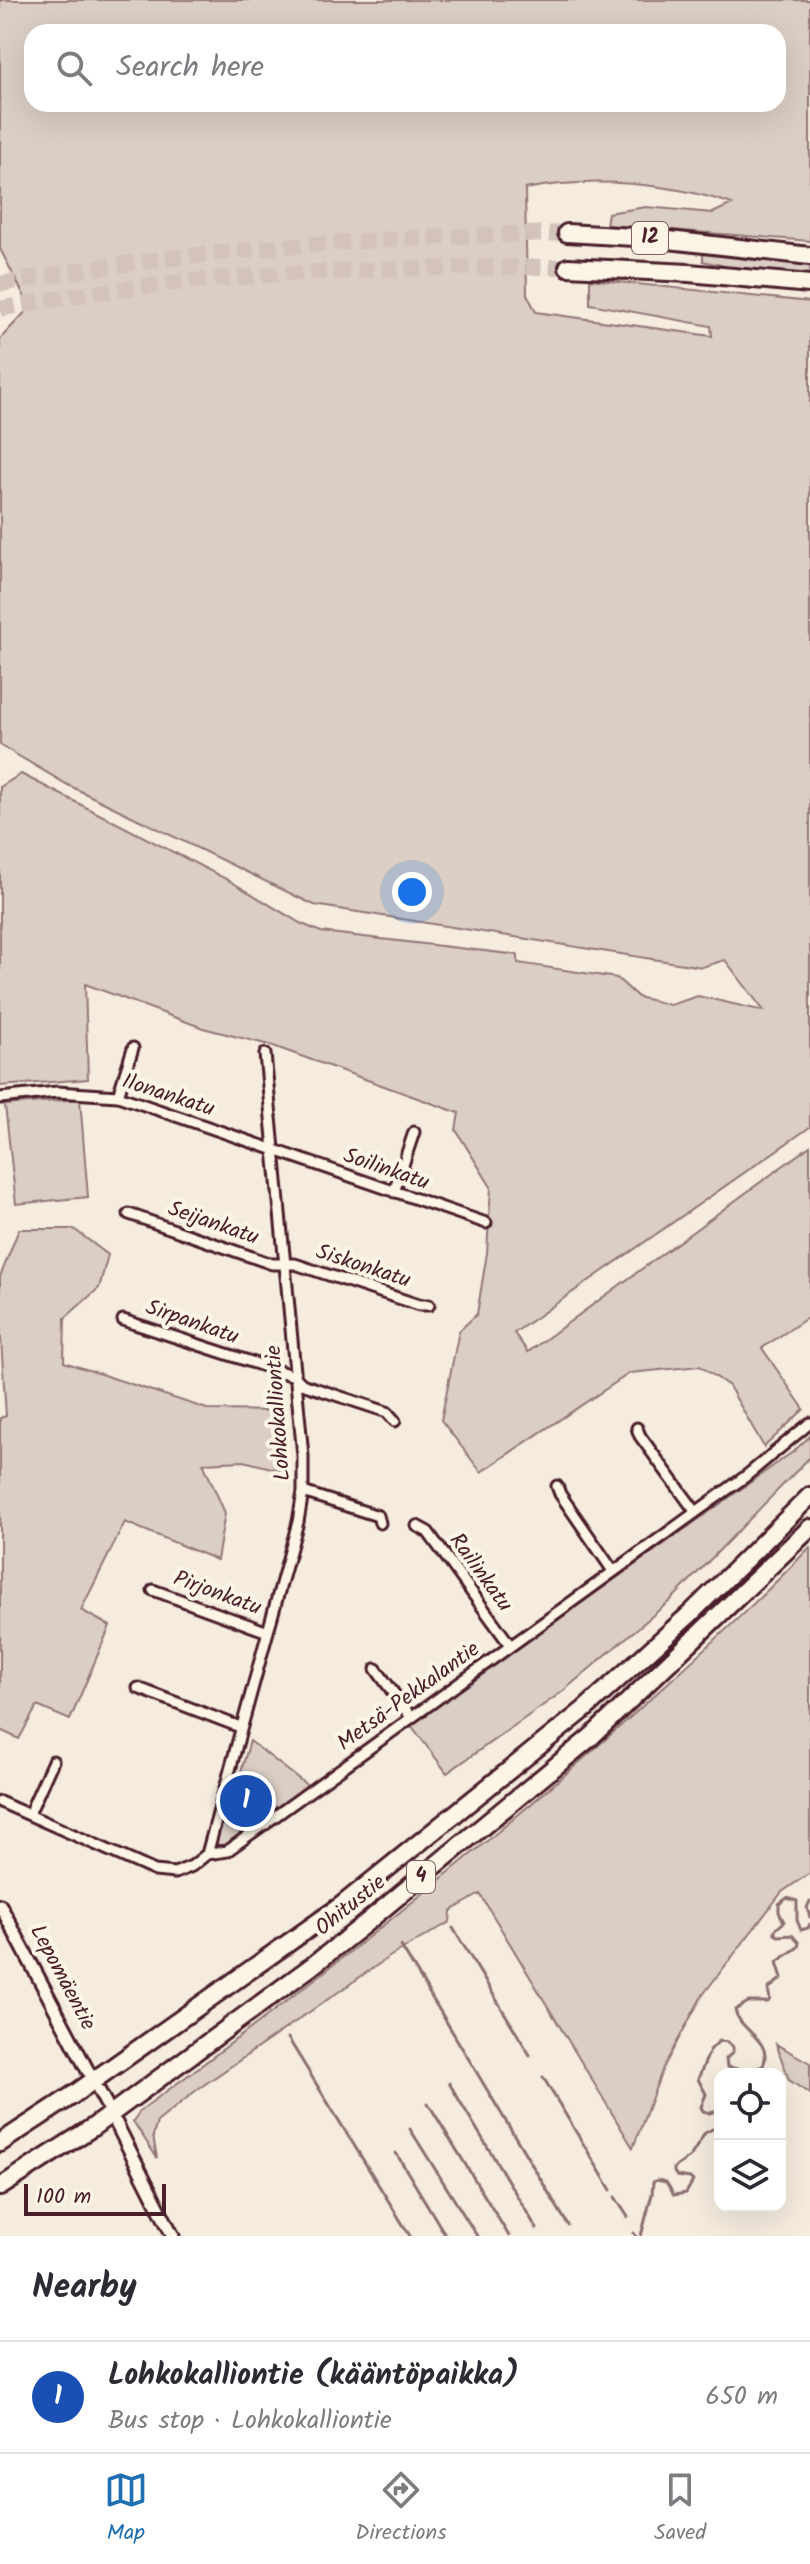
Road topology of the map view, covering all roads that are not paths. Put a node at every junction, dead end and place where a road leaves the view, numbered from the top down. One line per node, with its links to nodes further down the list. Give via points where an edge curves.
1 (567, 233): 2 (highway, 12)
2 (810, 256)
3 (568, 267): 4 (highway, 12)
4 (810, 284)
5 (133, 1048): 7 (street)
6 (265, 1054): 10 (street, Lohkokalliontie)
7 (118, 1096): 8 (street, Ilonankatu, via 57,1092); 10 (street, Ilonankatu)
8 (0, 1098)
9 (414, 1132): 11 (street)
10 (273, 1150): 11 (street, Soilinkatu); 14 (street, Lohkokalliontie)
11 (394, 1192): 13 (street, Soilinkatu)
12 (129, 1214): 14 (street, Seijankatu, via 272,1264)
13 (486, 1223)
14 (285, 1263): 15 (street, Siskonkatu); 17 (street, Lohkokalliontie)
15 (429, 1305)
16 (123, 1320): 17 (street, Sirpankatu)
17 (294, 1376): 18 (street, Sirpankatu, via 302,1384 387,1412); 22 (street, Lohkokalliontie)
18 (395, 1421)
19 (810, 1423): 24 (street, Metsä-Pekkalantie)
20 (637, 1428): 24 (street)
21 (557, 1486): 28 (street)
22 (303, 1492): 25 (street, via 378,1516); 30 (street, Lohkokalliontie)
23 (810, 1496): 47 (highway, Ohitustie / 4, via 585,1709 342,1905)
24 (695, 1511): 28 (street, Metsä-Pekkalantie)
25 (380, 1523)
26 (417, 1526): 31 (street, Railinkatu, via 428,1532)
27 (810, 1528): 48 (highway, Ohitustie / 4, via 591,1737 361,1927 93,2127)
28 (613, 1571): 31 (street, Metsä-Pekkalantie)
29 (153, 1590): 30 (street, Pirjonkatu)
30 (268, 1632): 35 (street, Lohkokalliontie)
31 (510, 1645): 34 (street, Metsä-Pekkalantie)
32 (376, 1669): 34 (street)
33 (138, 1688): 35 (street)
34 (411, 1717): 40 (street, Metsä-Pekkalantie)
35 (240, 1727): 37 (street, Lohkokalliontie)
36 (53, 1761): 39 (street)
37 (223, 1796): 40 (street); 41 (street, Lohkokalliontie)
38 (0, 1802): 39 (street, Metsä-Pekkalantie)
39 (29, 1814): 41 (street, Metsä-Pekkalantie, via 155,1871 175,1873)
40 (266, 1824): 41 (street, Metsä-Pekkalantie, via 227,1851)
41 (207, 1854)
42 (0, 1905): 43 (street, Lepomäentie)
43 (88, 2071)
44 (99, 2091): 45 (street)
45 (106, 2104)
46 (116, 2123): 49 (street)
47 (0, 2143)
48 (0, 2187)
49 (173, 2236)

